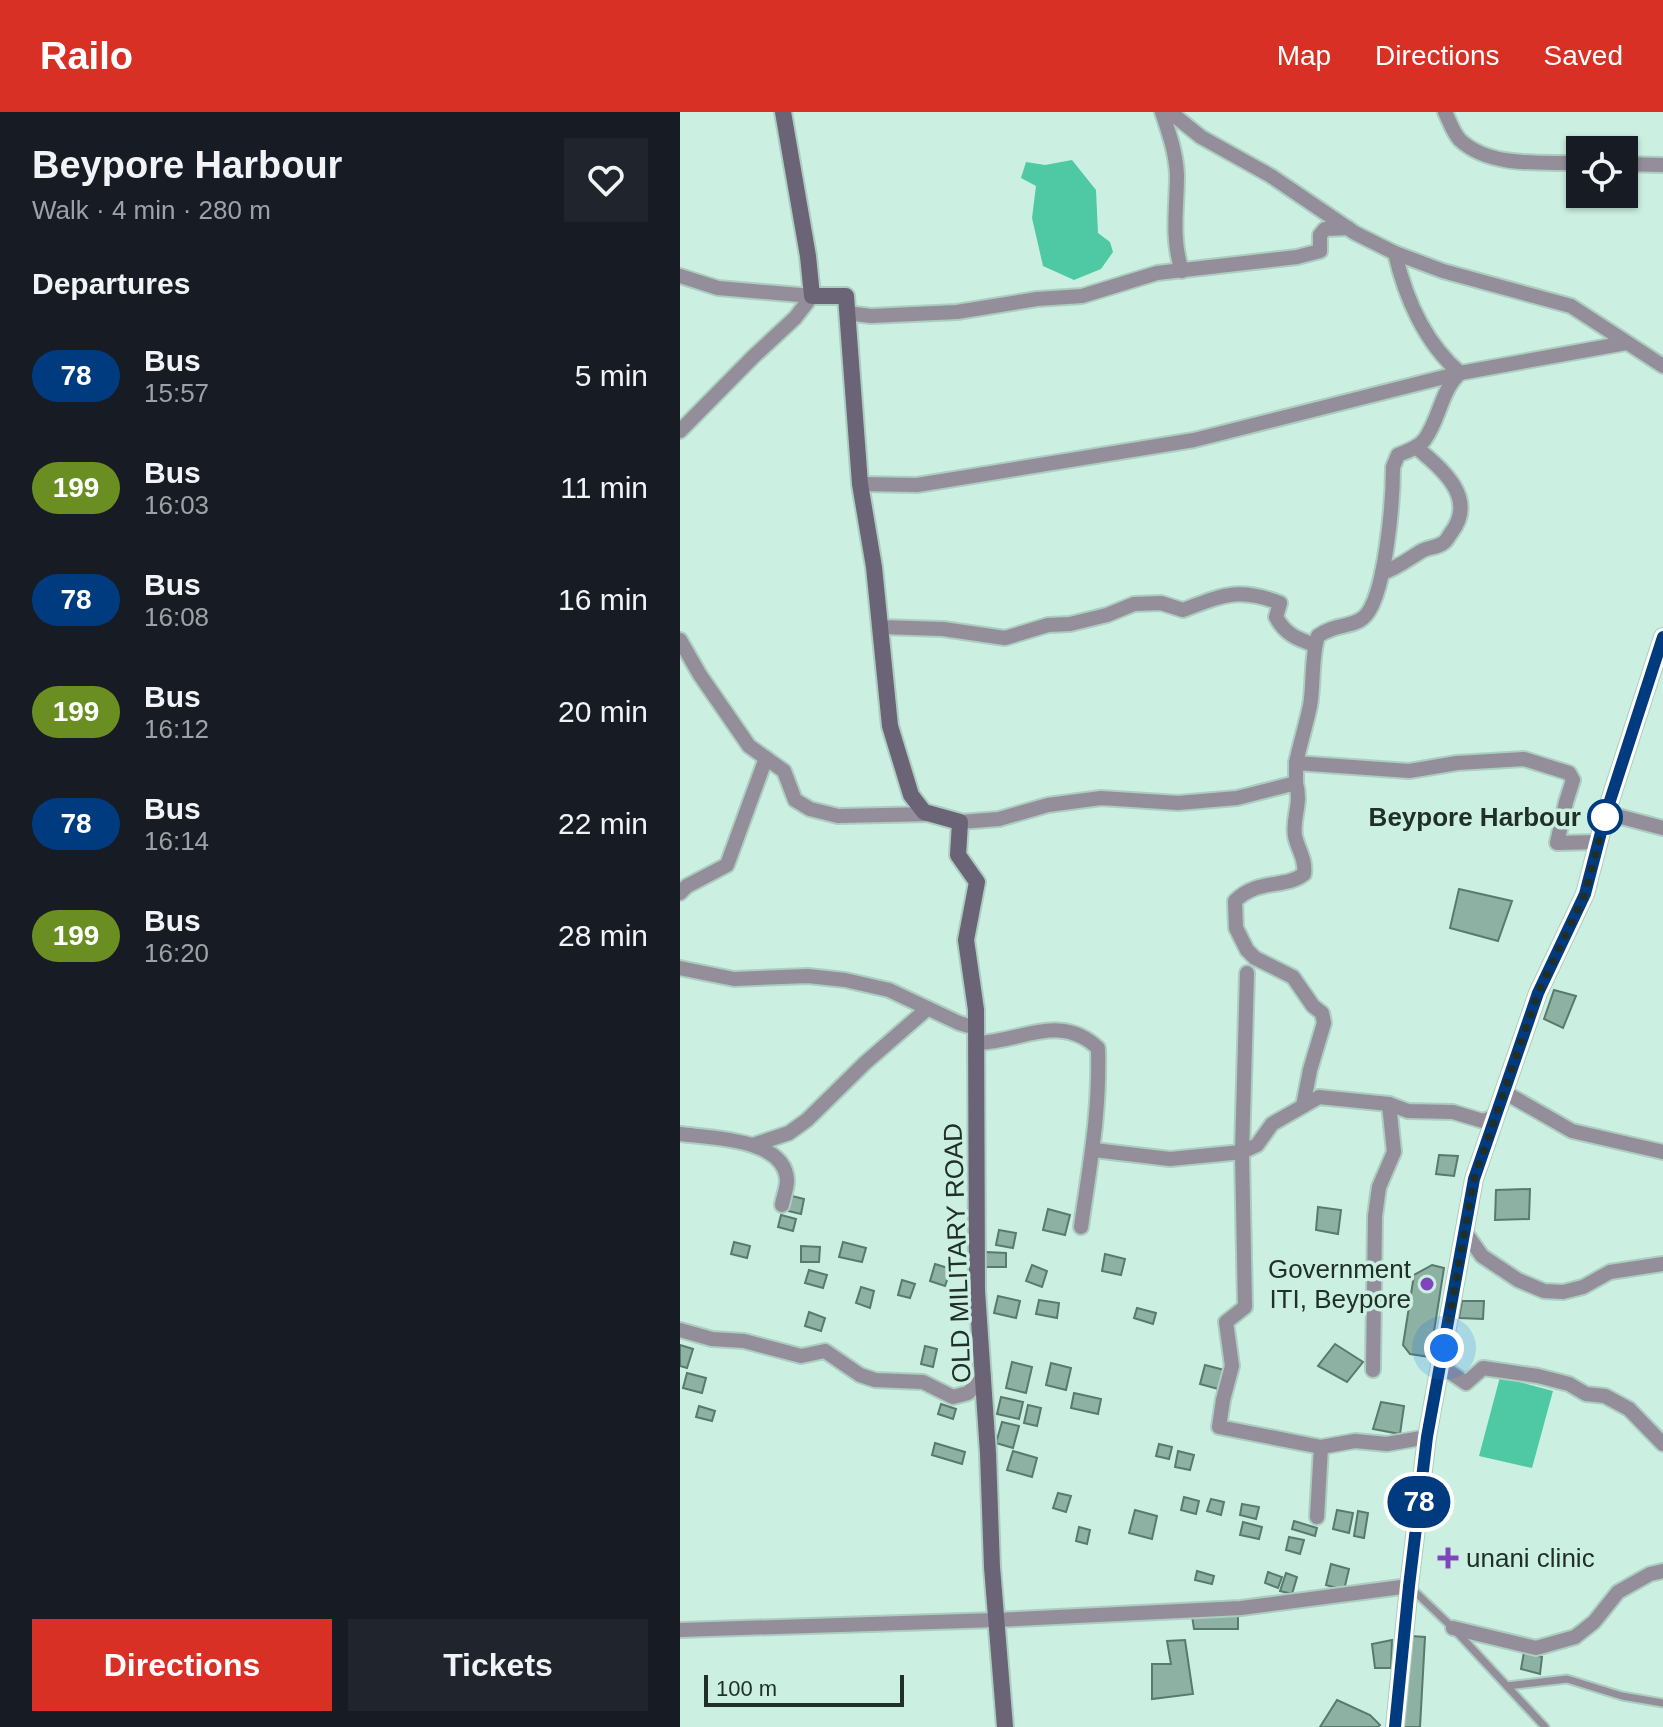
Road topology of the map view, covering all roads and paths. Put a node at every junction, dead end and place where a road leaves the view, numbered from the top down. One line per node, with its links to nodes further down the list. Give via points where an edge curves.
1 (783, 112): 12 (main road)
2 (1162, 112): 10 (street, via 1177,173 1175,240)
3 (1170, 112): 8 (street, via 1201,137)
4 (1445, 112): 5 (street, via 1458,138 1485,155)
5 (1566, 163)
6 (1638, 164): 7 (street)
7 (1663, 165)
8 (1348, 228): 9 (street); 10 (street, via 1325,229 1320,251 1297,257)
9 (1395, 253): 14 (street, via 1571,306); 16 (street, via 1401,280 1424,329 1442,358)
10 (1182, 271): 13 (street, via 1157,273 1082,296 957,312)
11 (680, 276): 12 (street, via 718,288)
12 (812, 296): 13 (main road, via 846,296); 17 (street)
13 (847, 313): 19 (main road)
14 (1626, 343): 15 (street); 16 (street)
15 (1663, 366)
16 (1460, 373): 18 (street, via 1448,384 1425,440); 19 (street, via 1194,440 917,485)
17 (680, 431)
18 (1416, 447): 20 (street, via 1398,455 1393,467); 20 (street, via 1456,489 1458,524 1443,544 1423,549)
19 (860, 484): 21 (main road)
20 (1382, 573): 24 (street, via 1371,610 1352,624 1329,628)
21 (881, 627): 24 (street, via 1005,638 1134,604 1161,603 1183,610 1202,601 1254,593 1280,603 1276,617 1290,636); 28 (main road, via 890,726 911,795)
22 (1663, 637): 29 (main road)
23 (680, 640): 25 (street, via 749,746)
24 (1315, 645): 26 (street, via 1310,707)
25 (766, 758): 28 (street, via 784,771 795,800 810,809 838,816); 33 (street, via 727,865)
26 (1296, 763): 27 (street); 32 (street, via 1409,771 1524,759 1569,773 1573,780 1557,843)
27 (1296, 783): 30 (street, via 1237,798 1178,803 1101,798); 40 (street, via 1300,797 1295,837 1306,863 1304,874 1253,888 1235,901 1236,928 1247,950 1293,977 1322,1013)
28 (928, 813): 30 (main road)
29 (1606, 813): 31 (street); 32 (main road)
30 (960, 822): 37 (main road, OLD MILITARY ROAD, via 958,855 977,882 966,940)
31 (1663, 828)
32 (1598, 842): 38 (main road, via 1585,894 1538,993)
33 (682, 885)
34 (680, 968): 36 (street, via 734,979 845,980 889,990)
35 (1247, 973): 44 (street)
36 (927, 1009): 37 (street); 42 (street, via 807,1120 789,1133)
37 (976, 1035): 43 (street, via 992,1042 1064,1029 1098,1048); 53 (main road, OLD MILITARY ROAD, via 977,1291)
38 (1503, 1095): 39 (street, via 1494,1117 1483,1121); 45 (street, via 1572,1131); 48 (main road, via 1474,1179)
39 (1389, 1104): 40 (street, via 1319,1097); 52 (street, via 1394,1152 1379,1187 1375,1216)
40 (1303, 1106): 44 (street, via 1272,1124 1257,1145)
41 (680, 1134): 42 (street)
42 (756, 1144): 46 (street, via 785,1173)
43 (1094, 1150): 44 (street, via 1170,1159); 47 (street)
44 (1242, 1152): 56 (street, via 1245,1307 1226,1322 1232,1366 1219,1427)
45 (1663, 1152)
46 (782, 1205)
47 (1081, 1227)
48 (1465, 1232): 49 (street, via 1482,1256 1544,1291 1563,1292 1610,1272); 51 (main road)
49 (1663, 1264)
50 (680, 1330): 53 (street, via 801,1356 825,1351 860,1375 923,1382 953,1397 968,1393)
51 (1441, 1366): 54 (main road); 55 (street, via 1466,1383 1483,1368 1538,1376 1605,1396 1629,1409)
52 (1373, 1370)
53 (984, 1377): 60 (main road, OLD MILITARY ROAD)
54 (1427, 1437): 56 (street); 59 (main road)
55 (1663, 1443)
56 (1321, 1447): 57 (street)
57 (1317, 1517)
58 (1663, 1571): 61 (street, via 1618,1592 1575,1637 1536,1648)
59 (1409, 1586): 60 (street, via 1241,1608); 61 (lane); 66 (main road)
60 (996, 1620): 62 (street); 65 (main road, OLD MILITARY ROAD)
61 (1453, 1628): 63 (lane)
62 (680, 1630)
63 (1507, 1686): 64 (lane, via 1567,1679); 67 (lane)
64 (1663, 1703)
65 (1005, 1727)
66 (1395, 1727)
67 (1545, 1727)

